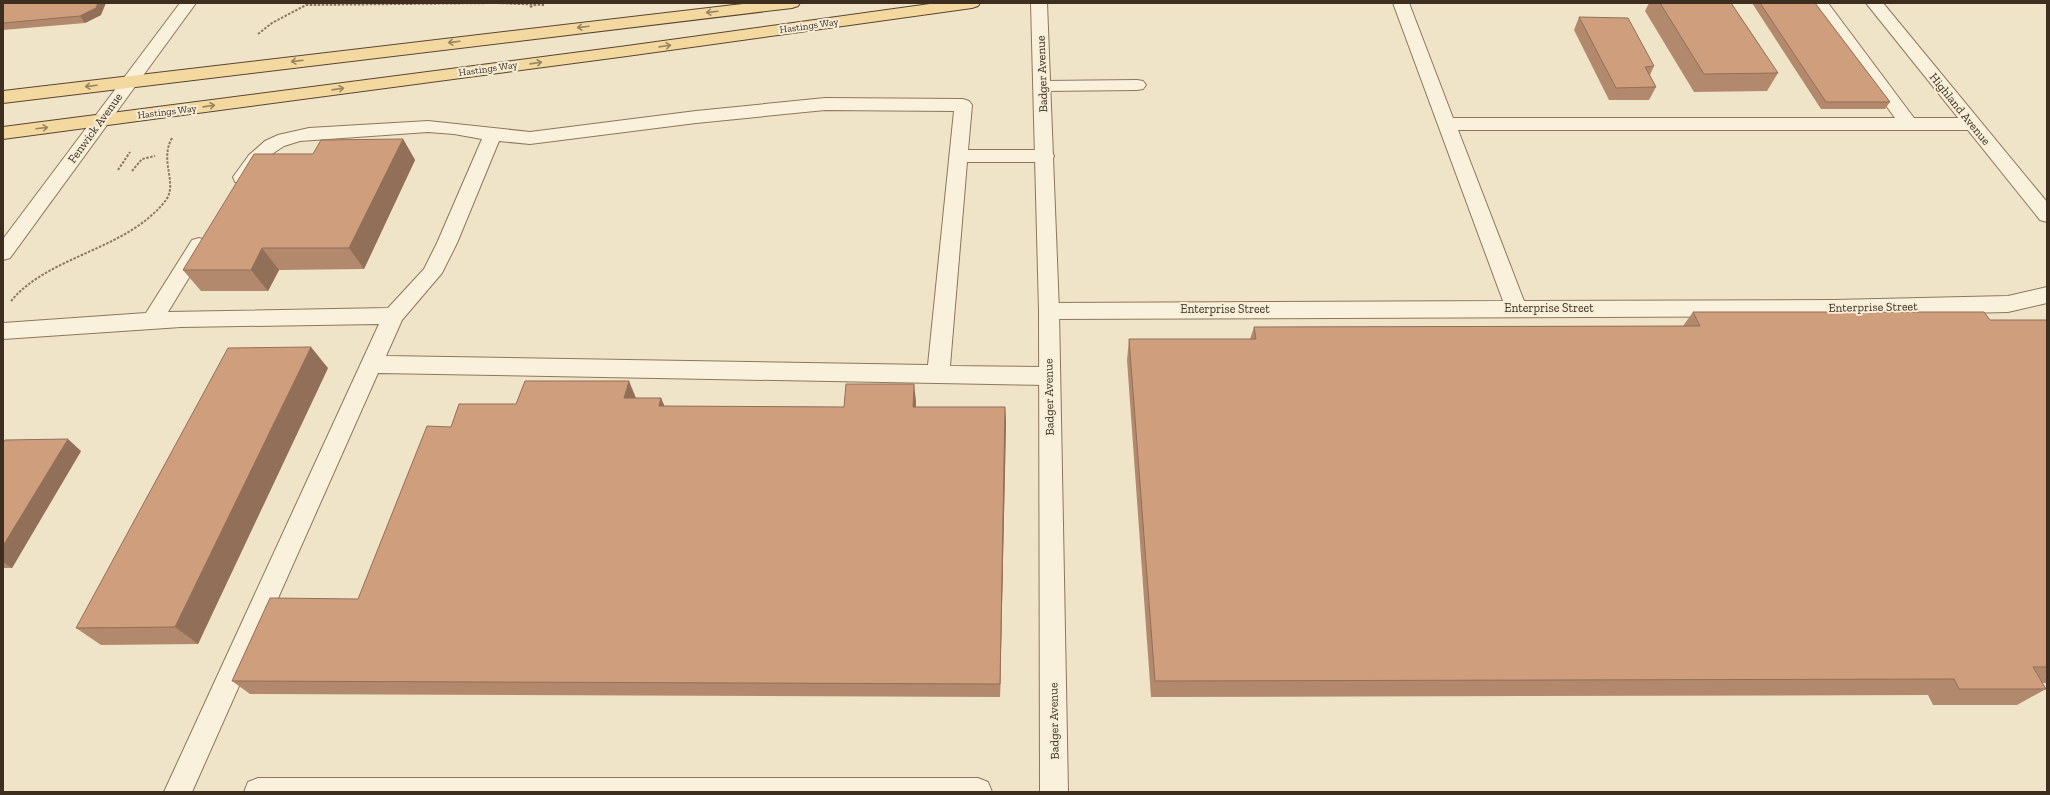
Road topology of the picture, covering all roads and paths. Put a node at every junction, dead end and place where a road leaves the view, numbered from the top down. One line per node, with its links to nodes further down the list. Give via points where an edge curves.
1 (188, 3): 12 (street, Fenwick Avenue)
2 (304, 3): 9 (path)
3 (792, 3): 12 (main road, one-way to 12)
4 (972, 3): 16 (main road, Hastings Way, one-way to 4)
5 (1040, 3): 14 (street, Badger Avenue)
6 (1401, 3): 17 (street)
7 (1820, 3): 18 (street)
8 (1874, 3): 19 (street, Highland Avenue)
9 (306, 5): 10 (path); 11 (path, via 272,23)
10 (546, 5)
11 (258, 34)
12 (130, 81): 15 (main road, one-way to 15); 16 (street, Fenwick Avenue)
13 (1137, 85): 14 (street)
14 (1043, 86): 26 (street, Badger Avenue)
15 (3, 97)
16 (101, 121): 20 (main road, Hastings Way, one-way to 16); 32 (street, Fenwick Avenue)
17 (1447, 124): 18 (street); 35 (street)
18 (1909, 124): 19 (street)
19 (1972, 124): 30 (street, Highland Avenue)
20 (3, 133)
21 (492, 136): 25 (street, via 530,138 825,104 963,105); 29 (street, via 454,128 418,127 308,134 284,139 264,150); 37 (street, via 448,243 432,273)
22 (172, 138): 34 (path, via 166,153 171,180 170,190 155,211 128,231 33,281)
23 (130, 152): 27 (path)
24 (155, 156): 28 (path, via 142,159)
25 (958, 156): 26 (street); 41 (street)
26 (1045, 156): 36 (street, Badger Avenue)
27 (118, 170)
28 (132, 172)
29 (235, 189)
30 (2047, 215)
31 (210, 228): 38 (street)
32 (3, 253)
33 (2047, 294): 35 (street, Enterprise Street, via 2000,304 1834,308)
34 (10, 302)
35 (1516, 308): 36 (street, Enterprise Street)
36 (1049, 311): 42 (street, Badger Avenue)
37 (392, 316): 38 (street); 40 (street)
38 (152, 321): 39 (street)
39 (3, 331)
40 (371, 364): 41 (street); 44 (street)
41 (938, 374): 42 (street)
42 (1049, 376): 47 (street, Badger Avenue)
43 (332, 791): 45 (street); 46 (street)
44 (178, 792)
45 (258, 792)
46 (978, 792)
47 (1054, 792)

